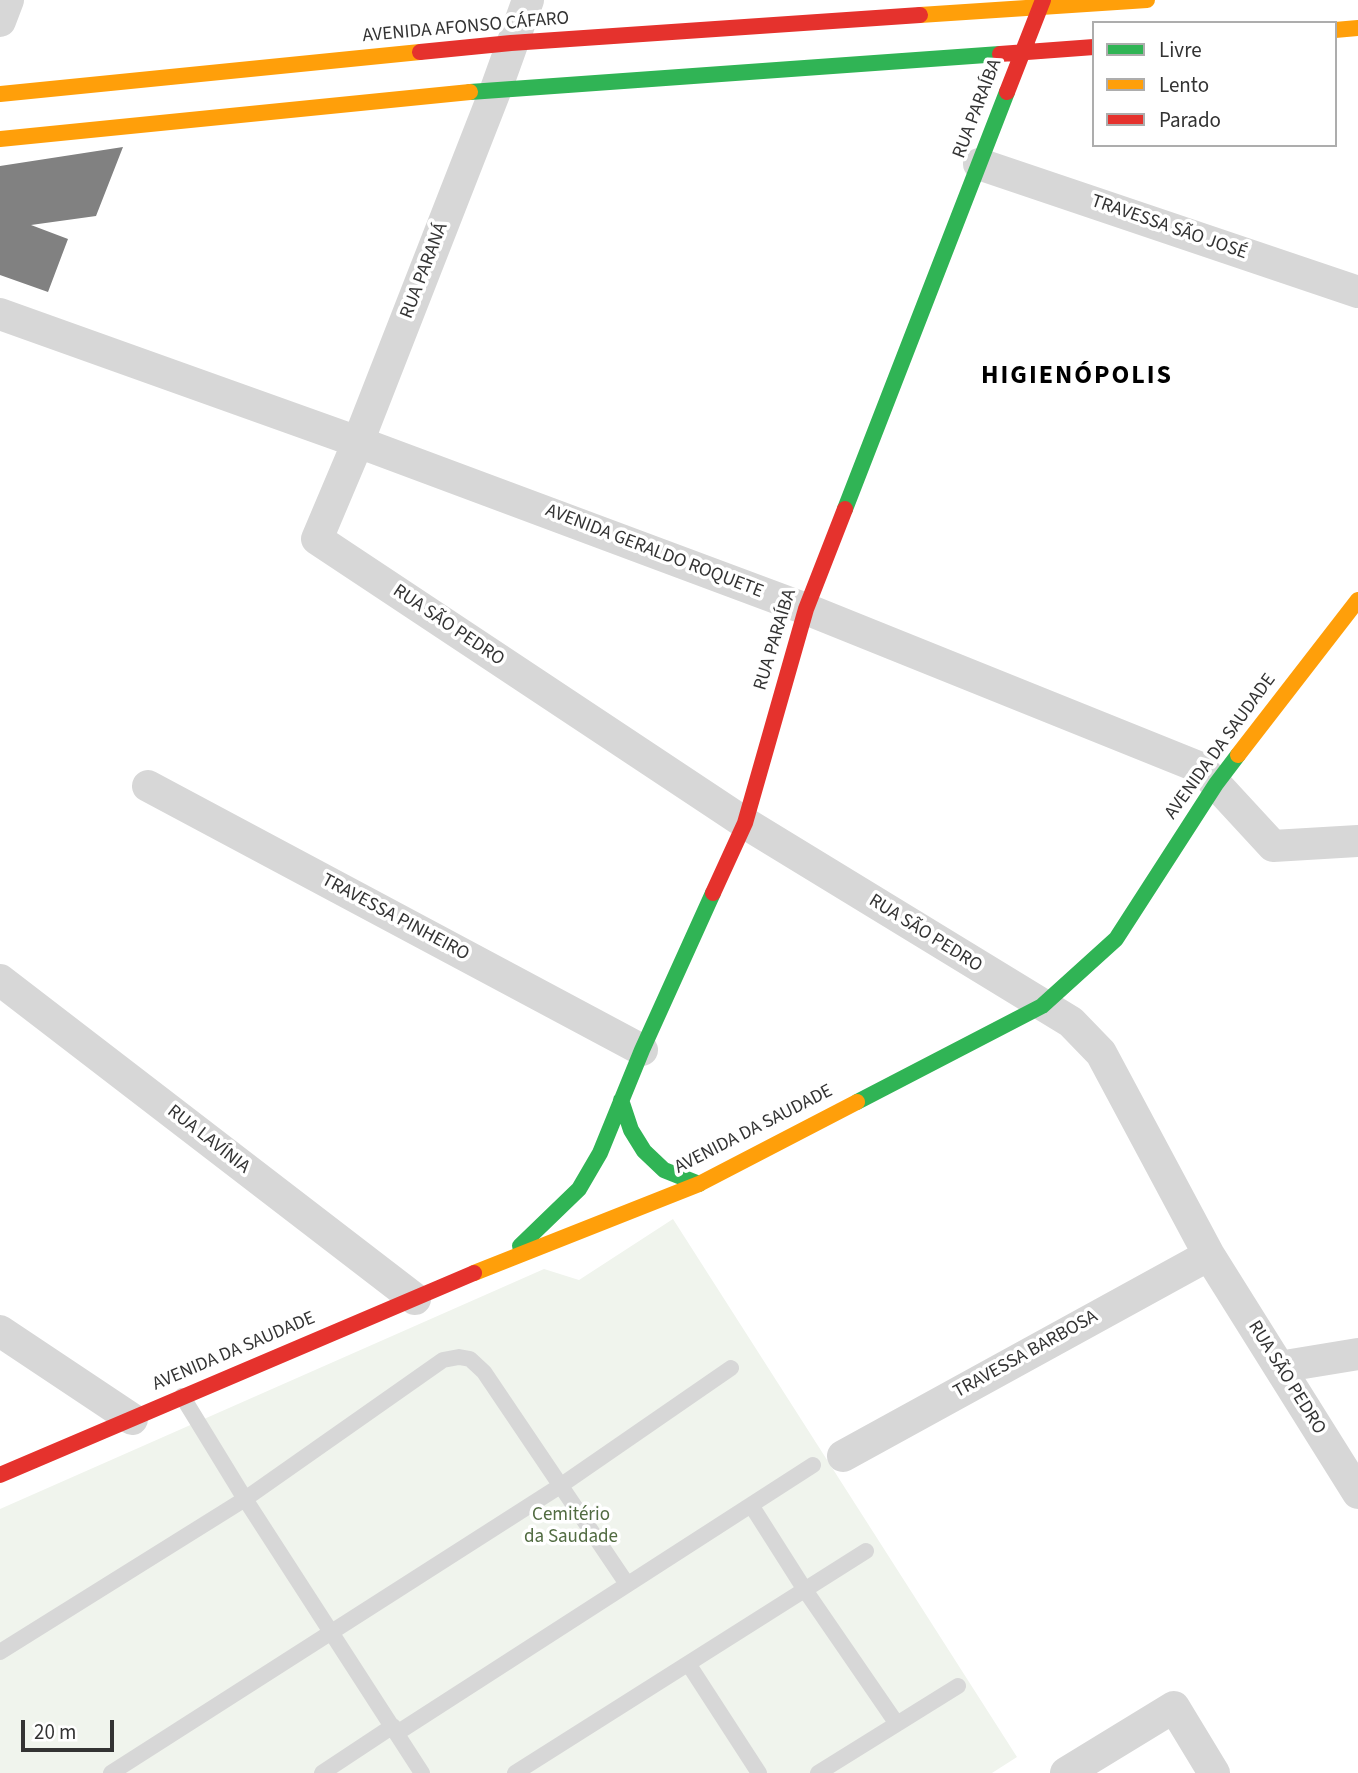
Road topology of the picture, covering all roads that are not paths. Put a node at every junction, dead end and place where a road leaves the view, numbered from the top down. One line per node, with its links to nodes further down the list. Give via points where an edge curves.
1 (8, 0): 5 (street)
2 (528, 0): 8 (street, RUA PARANÁ)
3 (1147, 0): 4 (main road, AVENIDA AFONSO CÁFARO)
4 (1041, 4): 8 (main road, AVENIDA AFONSO CÁFARO); 10 (main road, RUA PARAÍBA)
5 (0, 21)
6 (1358, 28): 7 (main road)
7 (1337, 30)
8 (511, 43): 11 (street, RUA PARANÁ); 12 (main road, AVENIDA AFONSO CÁFARO)
9 (1092, 47): 10 (main road)
10 (1022, 52): 11 (main road); 14 (main road, RUA PARAÍBA)
11 (496, 89): 13 (main road); 17 (street, RUA PARANÁ)
12 (0, 94)
13 (0, 139)
14 (979, 164): 15 (street, TRAVESSA SÃO JOSÉ); 20 (main road, RUA PARAÍBA)
15 (1358, 292)
16 (0, 314): 17 (street, AVENIDA GERALDO ROQUETE)
17 (358, 442): 18 (street, RUA PARANÁ); 20 (street, AVENIDA GERALDO ROQUETE)
18 (317, 539): 23 (street, RUA SÃO PEDRO)
19 (1358, 600): 21 (main road, AVENIDA DA SAUDADE)
20 (806, 609): 21 (street, AVENIDA GERALDO ROQUETE, via 1201,768); 23 (main road, RUA PARAÍBA)
21 (1216, 784): 24 (street, AVENIDA GERALDO ROQUETE, via 1273,846); 26 (main road, AVENIDA DA SAUDADE, via 1116,939)
22 (148, 786): 27 (street, TRAVESSA PINHEIRO)
23 (745, 823): 26 (street, RUA SÃO PEDRO); 27 (main road, RUA PARAÍBA)
24 (1358, 841)
25 (0, 980): 32 (street, RUA LAVÍNIA)
26 (1042, 1006): 29 (main road, AVENIDA DA SAUDADE); 30 (street, RUA SÃO PEDRO, via 1071,1022 1101,1053)
27 (642, 1050): 28 (main road, RUA PARAÍBA)
28 (621, 1100): 29 (main road, via 644,1151 664,1170); 31 (main road, RUA PARAÍBA, via 600,1153 579,1189)
29 (699, 1184): 31 (main road, AVENIDA DA SAUDADE)
30 (1209, 1255): 35 (street, RUA SÃO PEDRO); 39 (street, TRAVESSA BARBOSA)
31 (502, 1261): 32 (main road, AVENIDA DA SAUDADE)
32 (415, 1299): 37 (main road, AVENIDA DA SAUDADE)
33 (0, 1331): 38 (street)
34 (1358, 1354): 35 (street)
35 (1279, 1367): 43 (street, RUA SÃO PEDRO)
36 (731, 1368): 42 (lane)
37 (182, 1396): 38 (main road, AVENIDA DA SAUDADE); 44 (lane)
38 (132, 1419): 41 (main road, AVENIDA DA SAUDADE)
39 (843, 1456)
40 (813, 1465): 45 (lane)
41 (0, 1475)
42 (561, 1486): 44 (lane, via 484,1372 470,1359 459,1357 443,1360); 47 (lane); 49 (lane)
43 (1358, 1493)
44 (245, 1499): 49 (lane); 50 (lane)
45 (751, 1505): 47 (lane); 48 (lane)
46 (866, 1551): 48 (lane)
47 (627, 1584): 54 (lane)
48 (805, 1590): 51 (lane); 53 (lane)
49 (330, 1631): 54 (lane); 55 (lane)
50 (0, 1652)
51 (689, 1665): 58 (lane); 59 (lane)
52 (958, 1686): 53 (lane)
53 (897, 1724): 60 (lane)
54 (395, 1730): 56 (lane); 57 (lane)
55 (111, 1773)
56 (322, 1773)
57 (422, 1773)
58 (515, 1773)
59 (759, 1773)
60 (818, 1773)
61 (1066, 1773): 62 (street, via 1174,1707)
62 (1214, 1773)

